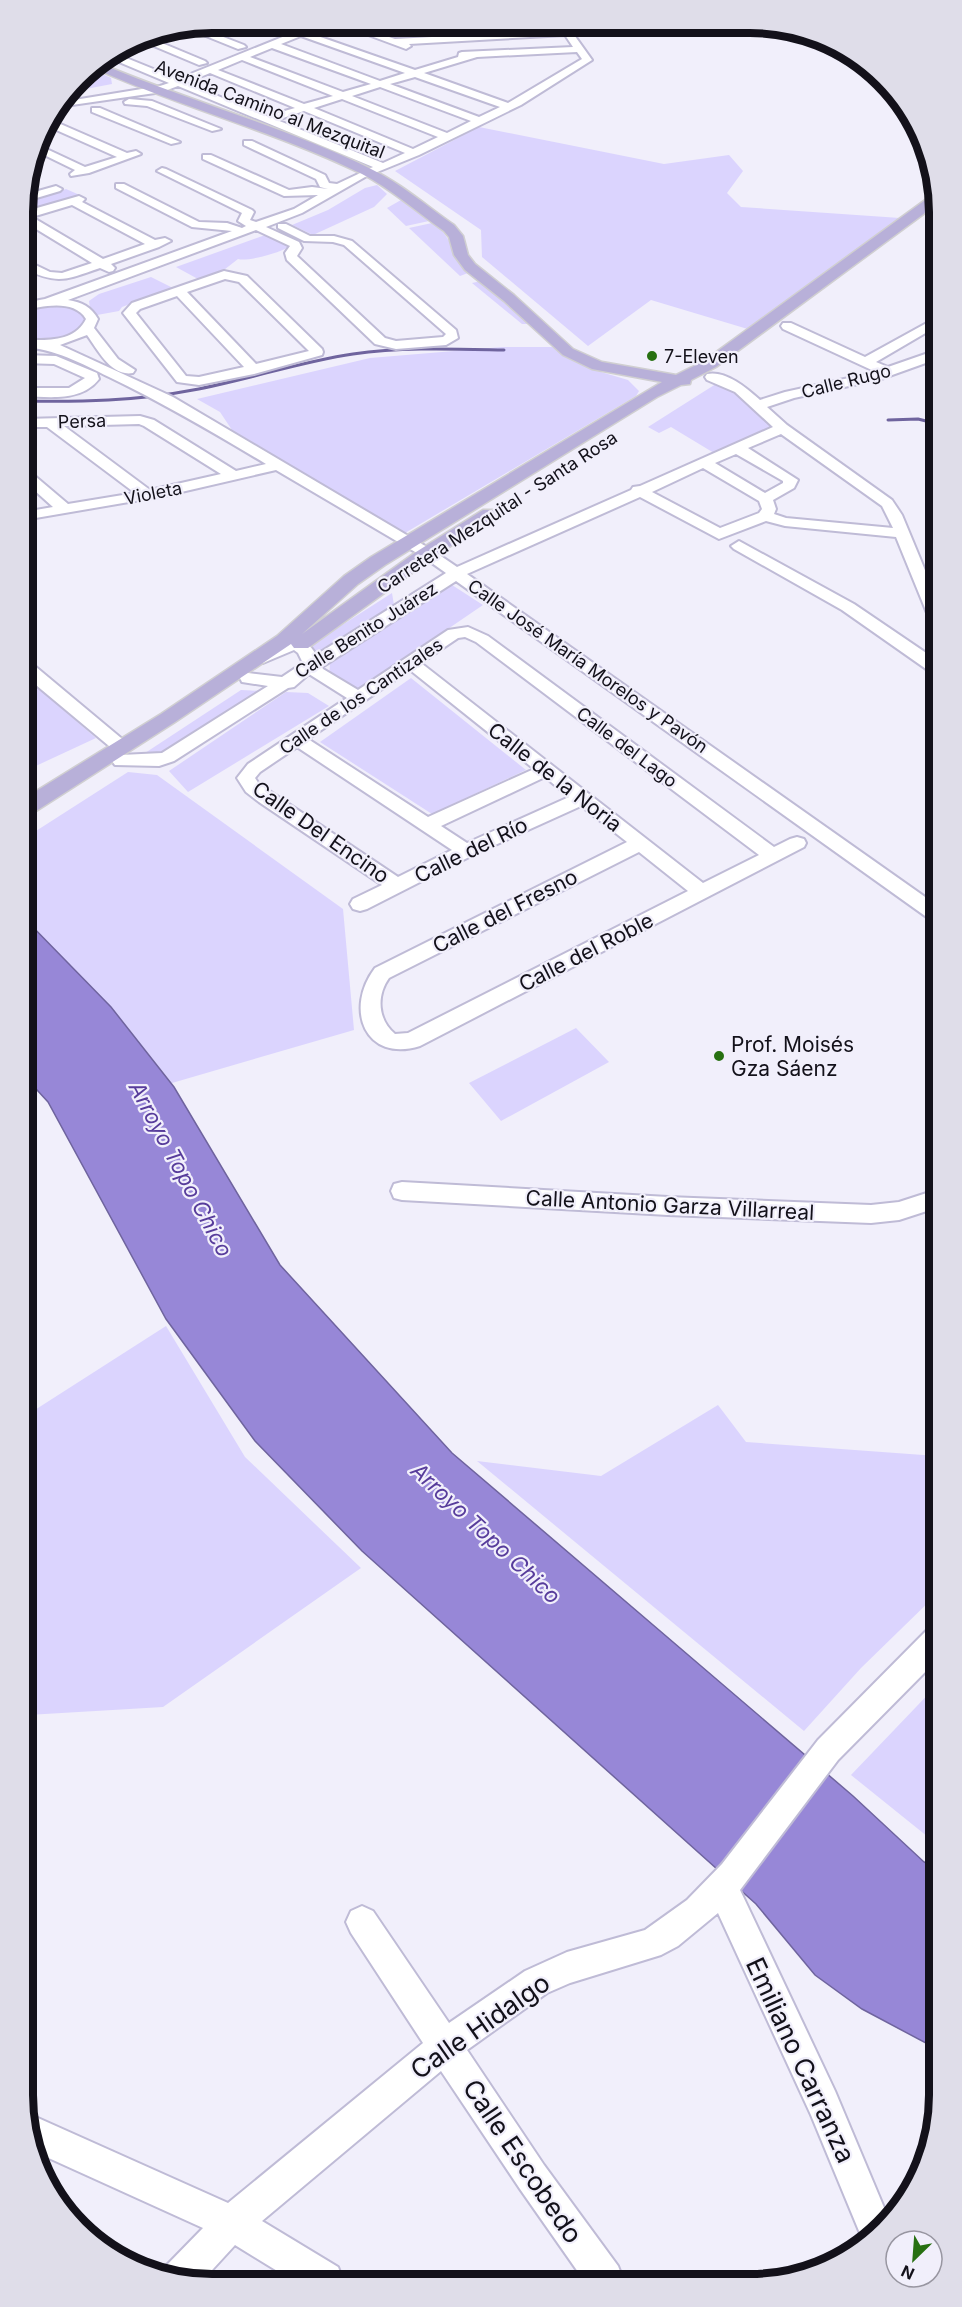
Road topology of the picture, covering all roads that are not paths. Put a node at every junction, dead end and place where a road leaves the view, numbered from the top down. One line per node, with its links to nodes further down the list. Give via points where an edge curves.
1 (275, 33): 12 (street)
2 (293, 33): 10 (street)
3 (314, 33): 21 (street)
4 (368, 33): 8 (street)
5 (513, 33): 8 (street)
6 (569, 33): 11 (street)
7 (204, 34): 12 (street)
8 (394, 42): 13 (street)
9 (155, 43): 17 (street)
10 (274, 45): 12 (street); 24 (street)
11 (580, 49): 14 (street); 31 (street, via 588,60)
12 (242, 52): 17 (street); 19 (street); 27 (street)
13 (424, 53)
14 (477, 54): 16 (street); 16 (street, via 435,57)
15 (119, 60): 23 (street)
16 (450, 62): 21 (street)
17 (202, 63): 23 (street)
18 (107, 68): 22 (main road, Avenida Camino al Mezquital)
19 (211, 70): 23 (street); 32 (street)
20 (103, 71): 22 (main road, Avenida Camino al Mezquital)
21 (416, 73): 24 (street); 31 (street)
22 (120, 83): 23 (main road, Avenida Camino al Mezquital); 25 (street); 26 (street); 29 (street); 37 (street, via 111,104 97,111)
23 (164, 84): 26 (street); 33 (street); 45 (main road, Avenida Camino al Mezquital); 45 (main road, Avenida Camino al Mezquital, via 232,116)
24 (380, 84): 27 (street); 34 (street)
25 (79, 92)
26 (124, 95): 37 (street, via 125,101 148,103 220,127)
27 (344, 96): 32 (street); 36 (street)
28 (74, 98): 29 (street)
29 (83, 101): 30 (street)
30 (70, 103)
31 (509, 107): 34 (street)
32 (304, 108): 33 (street); 41 (street)
33 (265, 120): 45 (street)
34 (480, 121): 36 (street)
35 (55, 126): 42 (street)
36 (449, 136): 41 (street)
37 (185, 138): 38 (street)
38 (162, 146)
39 (44, 152): 42 (street, via 80,172)
40 (140, 153): 42 (street)
41 (415, 153): 45 (street)
42 (127, 157)
43 (207, 157): 44 (street); 50 (street, via 286,193); 50 (street, via 242,145 321,177 322,184)
44 (195, 161)
45 (377, 173): 48 (street); 50 (street); 80 (main road, Avenida Camino al Mezquital, via 454,232 461,255 470,267 558,345 578,358); 82 (main road, Avenida Camino al Mezquital, via 393,177 472,236 475,257 484,267 585,350)
46 (36, 184): 51 (street, via 50,190)
47 (120, 186): 49 (street); 57 (street, via 156,173 248,212 244,221); 58 (street, via 196,225 227,226)
48 (352, 190): 50 (street); 56 (street)
49 (105, 191)
50 (335, 191): 57 (street)
51 (34, 195)
52 (928, 204): 82 (main road, Carretera Mezquital - Santa Rosa, via 738,344)
53 (33, 213): 59 (street, via 76,200 160,243)
54 (929, 219): 70 (main road, Carretera Mezquital - Santa Rosa)
55 (33, 222): 60 (street)
56 (282, 226): 57 (street); 57 (street, via 311,240 344,241 352,245 453,336 446,341 384,343 291,257 295,244)
57 (263, 229): 58 (street); 63 (street)
58 (242, 232): 63 (street)
59 (116, 259): 60 (street); 63 (street)
60 (102, 263): 61 (street, via 58,277); 62 (street)
61 (33, 268)
62 (122, 275): 63 (street); 65 (street)
63 (166, 276): 67 (street, via 94,293); 79 (street); 79 (street, via 129,315 182,379 188,382); 79 (street, via 198,284 224,275 243,279 317,351)
64 (33, 299): 65 (street)
65 (46, 303): 66 (street); 67 (street)
66 (33, 305)
67 (78, 306): 69 (street, Calle José María Morelos y Pavón, via 91,315)
68 (929, 326): 78 (street)
69 (88, 328): 73 (street, via 66,340); 74 (street, Calle José María Morelos y Pavón)
70 (783, 329): 71 (street); 82 (main road, Carretera Mezquital - Santa Rosa)
71 (813, 343): 78 (street); 81 (street)
72 (33, 344): 73 (street)
73 (41, 344): 75 (street, Calle José María Morelos y Pavón)
74 (100, 346): 75 (street, Calle José María Morelos y Pavón, via 82,344); 84 (street, Calle José María Morelos y Pavón, via 121,367)
75 (66, 351): 84 (street, Calle José María Morelos y Pavón)
76 (929, 357): 81 (street, Calle Rugo)
77 (33, 359): 83 (street, via 56,360 92,379 80,389)
78 (866, 362): 81 (street)
79 (254, 370)
80 (620, 371): 82 (main road, Avenida Camino al Mezquital); 85 (main road, via 644,384)
81 (882, 374): 86 (street, Calle Rugo)
82 (698, 378): 85 (main road, Carretera Mezquital - Santa Rosa); 86 (street, via 740,389); 93 (main road, Carretera Mezquital - Santa Rosa)
83 (33, 392)
84 (168, 394): 92 (street, Calle José María Morelos y Pavón)
85 (651, 394): 105 (main road, Carretera Mezquital - Santa Rosa, via 489,494 465,517)
86 (757, 406): 89 (street)
87 (33, 423): 88 (street, Persa)
88 (51, 423): 94 (street, Persa, via 140,420); 97 (street)
89 (782, 428): 90 (street, Calle Benito Juárez); 103 (street, via 887,503)
90 (737, 448): 91 (street, Calle Benito Juárez); 98 (street, via 791,480)
91 (704, 463): 96 (street, Calle Benito Juárez); 98 (street)
92 (280, 465): 94 (street, Violeta); 105 (street, Calle José María Morelos y Pavón)
93 (565, 466)
94 (232, 475): 97 (street, Violeta)
95 (33, 482): 100 (street)
96 (638, 490): 102 (street, via 724,534); 106 (street, Calle Benito Juárez)
97 (147, 495): 100 (street, Violeta)
98 (765, 499): 102 (street, via 769,509)
99 (506, 504): 105 (main road, Carretera Mezquital - Santa Rosa)
100 (64, 508): 101 (street, Violeta)
101 (33, 514)
102 (765, 516): 103 (street, via 785,522)
103 (901, 533): 107 (street)
104 (739, 546): 111 (street, via 839,602)
105 (417, 547): 106 (street, Calle José María Morelos y Pavón); 109 (main road, Carretera Mezquital - Santa Rosa); 114 (main road, Carretera Mezquital - Santa Rosa, via 351,580)
106 (458, 573): 112 (street, Calle Benito Juárez); 132 (street, Calle José María Morelos y Pavón)
107 (929, 601)
108 (482, 639): 110 (street, Calle de los Cantizales, via 468,632 454,633); 128 (street, Calle del Lago)
109 (298, 646): 112 (street, via 305,651); 114 (main road, Carretera Mezquital - Santa Rosa)
110 (410, 662): 116 (street, Calle de los Cantizales); 119 (street, Calle de la Noria)
111 (929, 663)
112 (310, 666): 115 (street, Calle Benito Juárez); 116 (street)
113 (33, 674): 118 (street)
114 (240, 676): 115 (street); 118 (main road, Carretera Mezquital - Santa Rosa)
115 (284, 682): 116 (street, via 309,685); 118 (street, Calle Benito Juárez, via 168,757 159,760)
116 (353, 701): 117 (street, Calle de los Cantizales)
117 (296, 740): 120 (street, Calle de los Cantizales, via 254,768); 124 (street)
118 (121, 754): 122 (main road, Carretera Mezquital - Santa Rosa); 123 (main road, Carretera Mezquital - Santa Rosa)
119 (546, 770): 121 (street, Calle de la Noria); 124 (street)
120 (246, 778): 129 (street, Calle Del Encino, via 265,798)
121 (582, 798): 125 (street, Calle de la Noria); 127 (street, Calle del Río)
122 (33, 804)
123 (33, 815)
124 (428, 825): 127 (street)
125 (640, 843): 130 (street, Calle de la Noria); 133 (street, Calle del Fresno, via 382,973 369,1003 371,1021)
126 (797, 843): 128 (street, Calle del Roble)
127 (466, 851): 129 (street, Calle del Río)
128 (772, 856): 130 (street, Calle del Roble)
129 (397, 886): 131 (street, Calle del Río)
130 (701, 891): 133 (street, Calle del Roble, via 582,955 413,1040)
131 (360, 904)
132 (929, 909)
133 (397, 1044)
134 (402, 1191): 135 (street, Calle Antonio Garza Villarreal, via 871,1214)
135 (929, 1201)
136 (929, 1648): 137 (street, Calle Hidalgo, via 828,1750)
137 (728, 1881): 139 (street, Calle Hidalgo, via 667,1935 536,1982); 142 (street, Emiliano Carranza, via 763,1978 823,2103)
138 (362, 1922): 139 (street, Calle Escobedo)
139 (445, 2046): 141 (street, Calle Hidalgo); 145 (street, Calle Escobedo)
140 (38, 2135): 141 (street)
141 (232, 2223): 143 (street, Calle Hidalgo); 144 (street)
142 (874, 2224)
143 (186, 2272)
144 (316, 2274)
145 (601, 2274)

